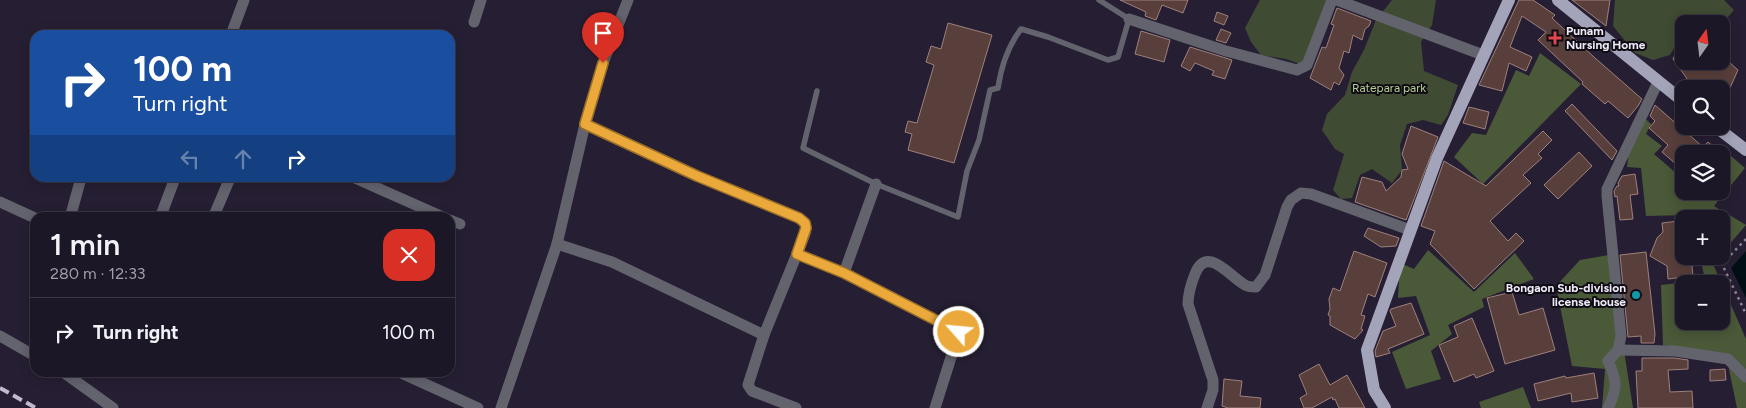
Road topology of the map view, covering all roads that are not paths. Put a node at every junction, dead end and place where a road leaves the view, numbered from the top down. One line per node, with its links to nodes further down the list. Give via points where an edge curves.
1 (244, 0): 11 (street)
2 (481, 0): 10 (street)
3 (628, 0): 16 (street, via 603,63)
4 (1099, 0): 9 (lane)
5 (1332, 0): 9 (street, via 1307,65 1297,70)
6 (1337, 0): 12 (street)
7 (1509, 0): 12 (main road)
8 (1558, 0): 13 (main road)
9 (1129, 19): 23 (lane, via 1118,57 1108,60 1021,29 1000,71 998,88 990,90 967,171 958,217)
10 (474, 22)
11 (233, 30)
12 (1483, 55): 30 (main road, via 1437,158)
13 (1658, 82): 15 (main road); 36 (street, via 1607,189 1621,336)
14 (817, 91): 23 (lane, via 803,148)
15 (1675, 95)
16 (585, 124): 31 (street); 32 (street, via 697,176 799,218 806,228)
17 (1727, 135): 18 (main road)
18 (1746, 150)
19 (81, 182): 25 (street)
20 (174, 182): 26 (street)
21 (228, 182): 27 (street)
22 (364, 182): 28 (street)
23 (876, 184): 33 (street)
24 (0, 202): 29 (street)
25 (72, 212)
26 (162, 212)
27 (216, 212)
28 (432, 212)
29 (30, 216)
30 (1410, 230): 46 (street, via 1301,192 1287,207 1265,275 1256,287 1246,286 1215,262 1201,264 1188,293 1188,304 1213,380); 47 (main road, via 1367,350 1374,390)
31 (557, 244): 34 (street, via 612,262); 43 (street)
32 (797, 254): 33 (street); 34 (street)
33 (844, 273): 45 (street, via 959,332)
34 (764, 335): 44 (street, via 748,385 752,391)
35 (0, 336): 37 (street)
36 (1618, 350): 40 (street, via 1675,350 1728,359); 48 (street, via 1608,361 1616,378 1615,394)
37 (30, 353)
38 (70, 377): 41 (street)
39 (410, 377): 42 (street)
40 (1746, 377)
41 (113, 408)
42 (478, 408)
43 (501, 408)
44 (796, 408)
45 (935, 408)
46 (1207, 408)
47 (1385, 408)
48 (1608, 408)

